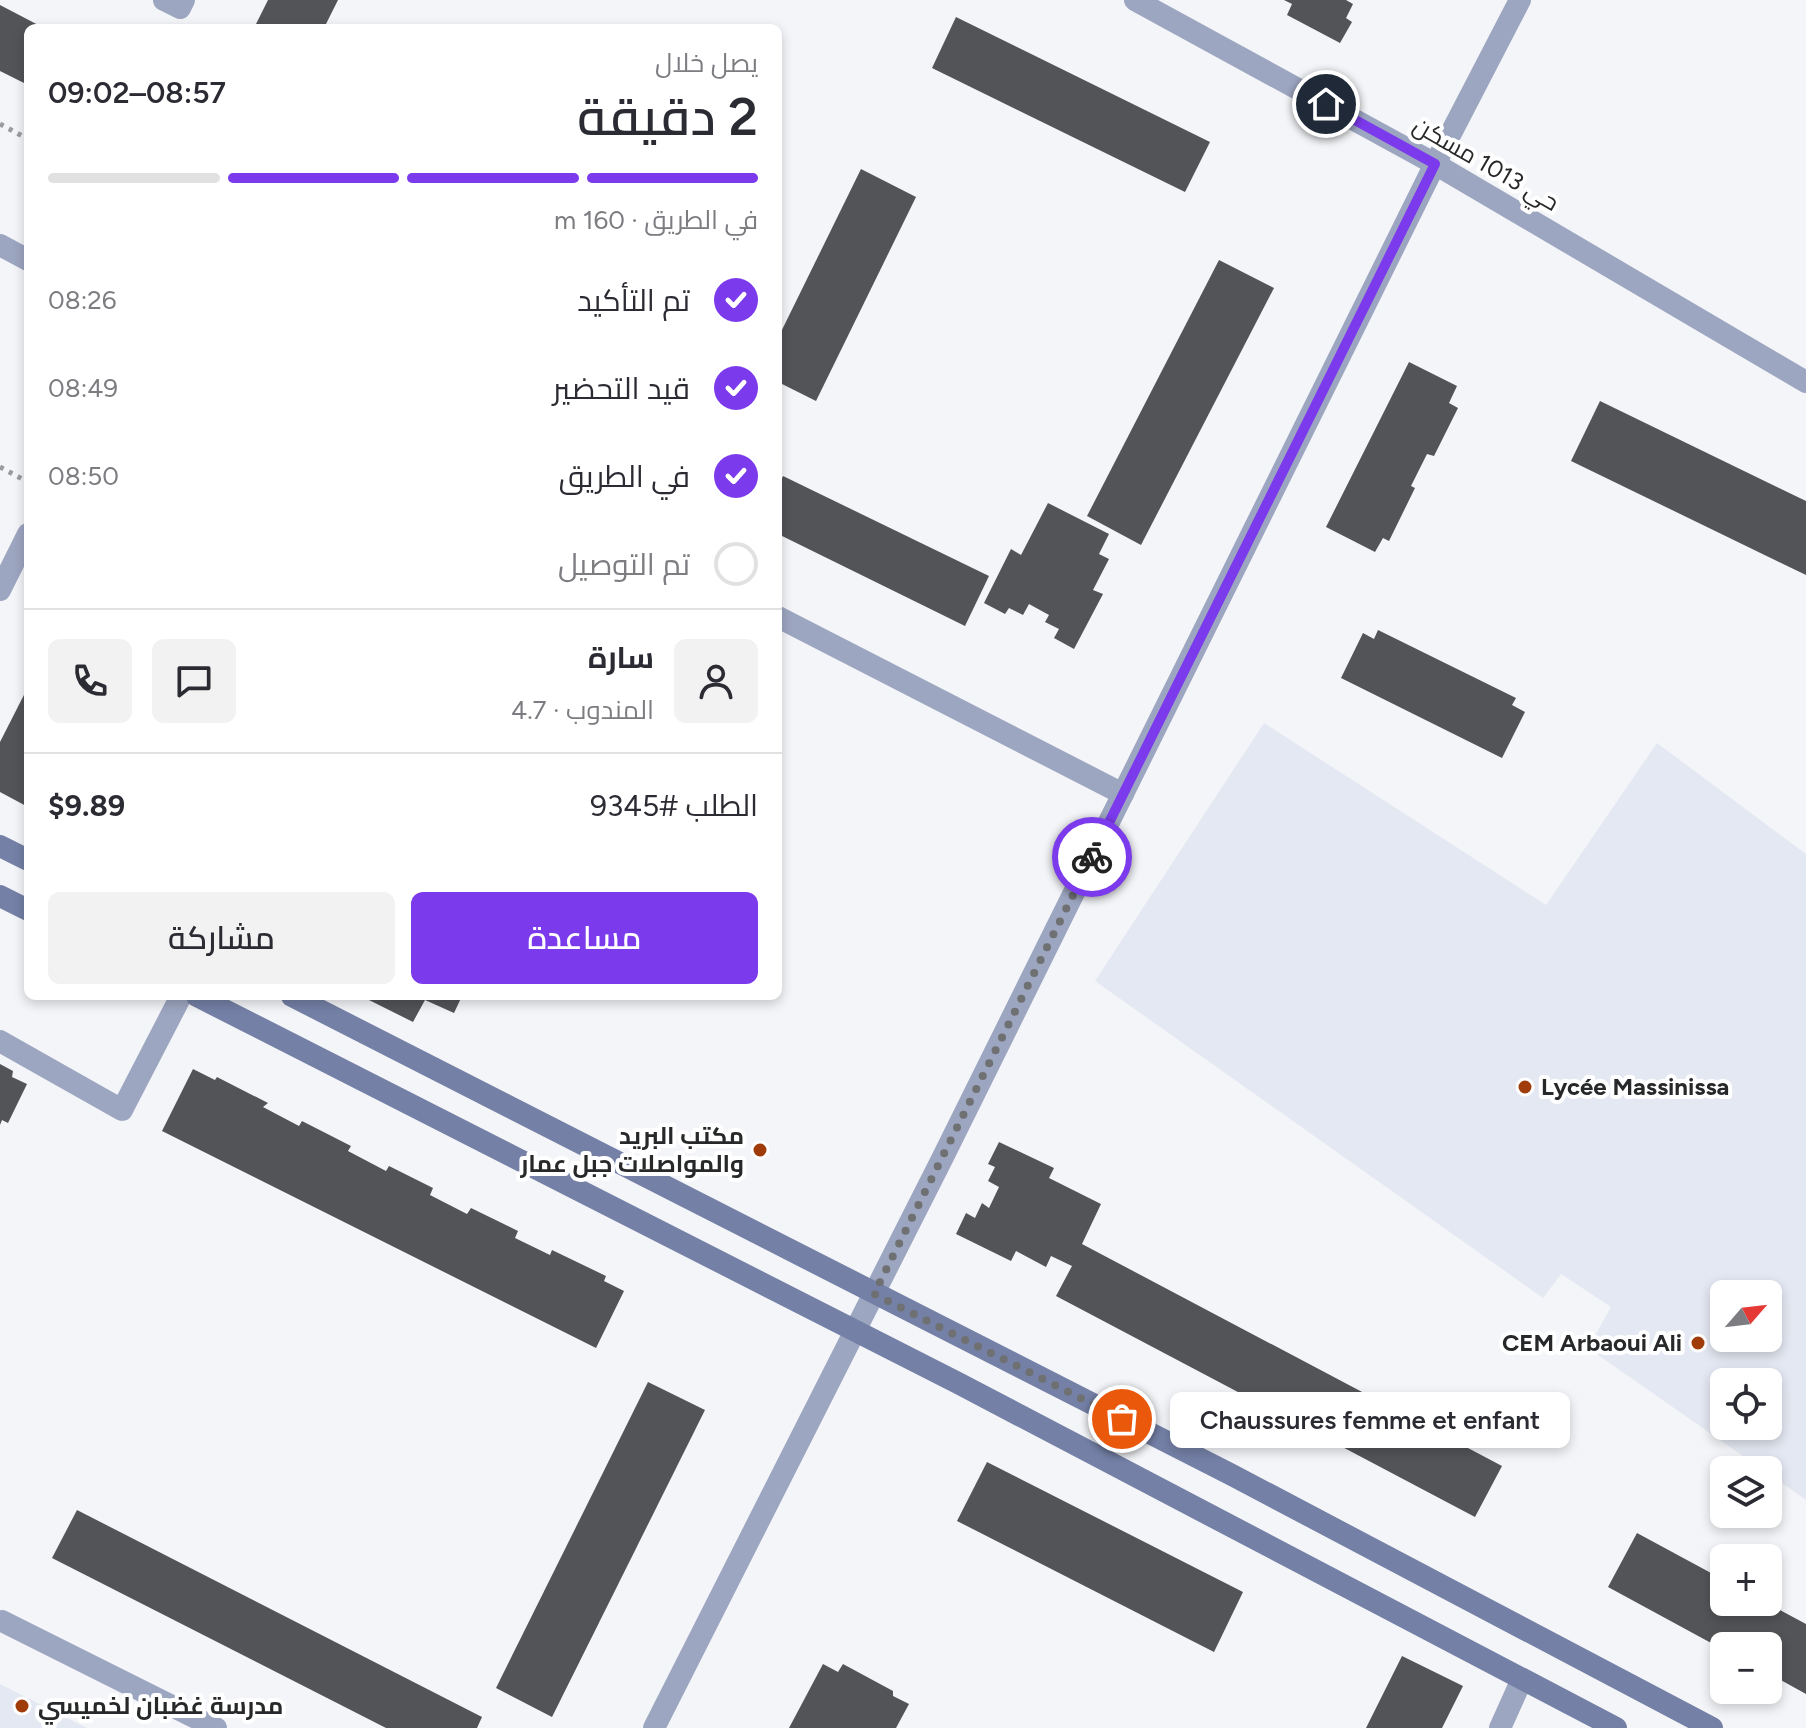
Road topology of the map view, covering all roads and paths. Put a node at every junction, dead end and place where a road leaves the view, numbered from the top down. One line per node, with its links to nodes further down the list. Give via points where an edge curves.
1 (164, 0): 2 (street, via 180,8)
2 (184, 0)
3 (1135, 0): 7 (street, حي 1013 مسكن)
4 (1520, 0): 7 (street)
5 (0, 124): 6 (path)
6 (24, 137)
7 (1435, 164): 10 (street, حي 1013 مسكن); 16 (street)
8 (0, 245): 9 (street)
9 (24, 258)
10 (1806, 382)
11 (0, 467): 12 (path)
12 (24, 480)
13 (24, 542): 14 (street)
14 (0, 590)
15 (782, 619): 16 (street)
16 (1123, 794): 25 (street)
17 (0, 846): 18 (main road)
18 (24, 858)
19 (0, 896): 20 (main road)
20 (24, 908)
21 (179, 1000): 24 (street, via 122,1110)
22 (205, 1000): 26 (main road)
23 (300, 1000): 25 (main road)
24 (0, 1041)
25 (874, 1294): 26 (street); 33 (main road)
26 (856, 1331): 28 (main road); 30 (street)
27 (2, 1621): 29 (street)
28 (1522, 1679): 31 (street); 32 (main road)
29 (216, 1728)
30 (654, 1728)
31 (1500, 1728)
32 (1616, 1728)
33 (1712, 1728)

